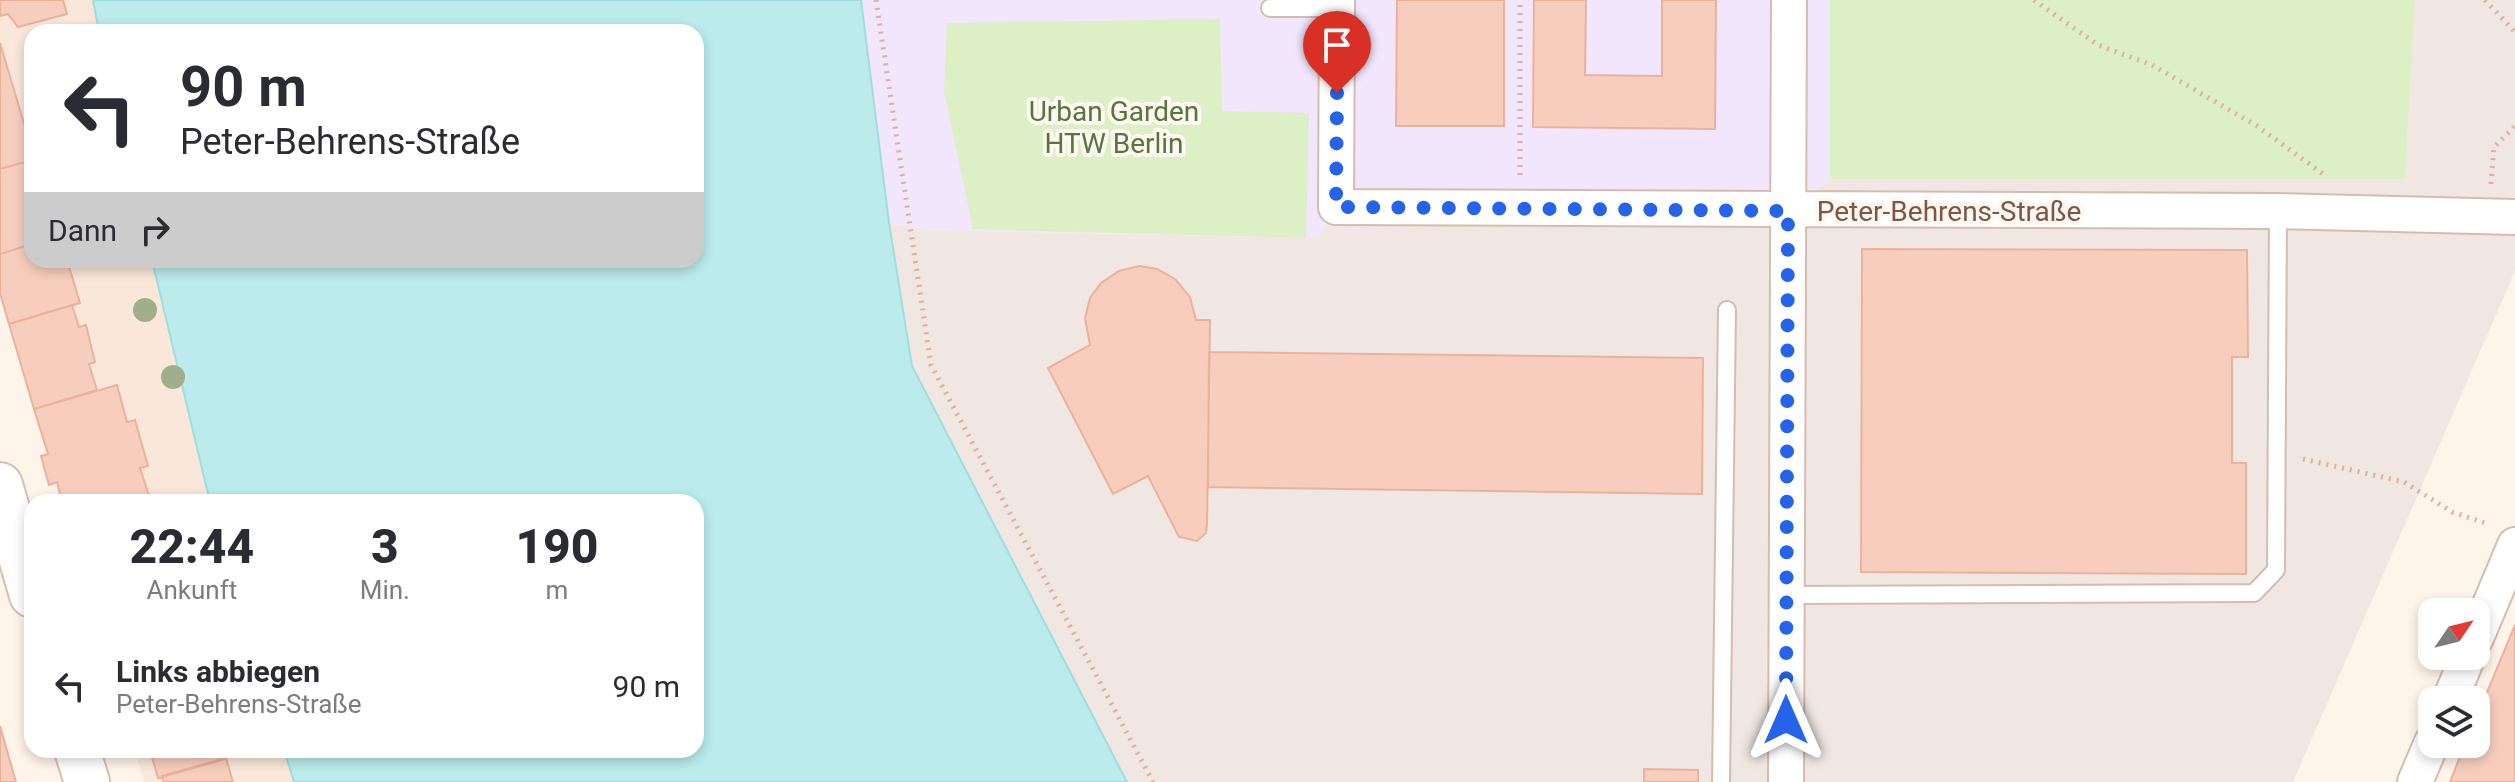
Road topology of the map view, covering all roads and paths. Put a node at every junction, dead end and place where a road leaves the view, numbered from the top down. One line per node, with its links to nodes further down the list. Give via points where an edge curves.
1 (876, 0): 25 (path, via 931,365)
2 (1520, 0): 10 (path)
3 (1789, 0): 11 (street)
4 (2034, 0): 13 (path, via 2098,45 2152,65 2257,126 2342,187)
5 (2485, 0): 8 (path)
6 (1337, 4): 7 (lane); 10 (street, Peter-Behrens-Straße, via 1336,207)
7 (1270, 8)
8 (2515, 32)
9 (2515, 126): 14 (path, via 2494,147)
10 (1520, 209): 11 (street, Peter-Behrens-Straße)
11 (1788, 211): 12 (street, Peter-Behrens-Straße); 20 (street)
12 (2278, 211): 13 (street, Peter-Behrens-Straße); 16 (lane)
13 (2340, 213): 14 (street, Peter-Behrens-Straße)
14 (2501, 216)
15 (1727, 310): 26 (lane)
16 (2275, 452): 18 (path, via 2404,482 2452,512); 20 (lane, via 2276,570 2254,593)
17 (0, 485): 19 (main road)
18 (2504, 535): 21 (street)
19 (24, 568)
20 (1787, 595): 27 (street)
21 (2487, 598)
22 (80, 758): 24 (main road)
23 (2425, 758): 28 (street)
24 (87, 782)
25 (1153, 782)
26 (1721, 782)
27 (1786, 782)
28 (2415, 782)

